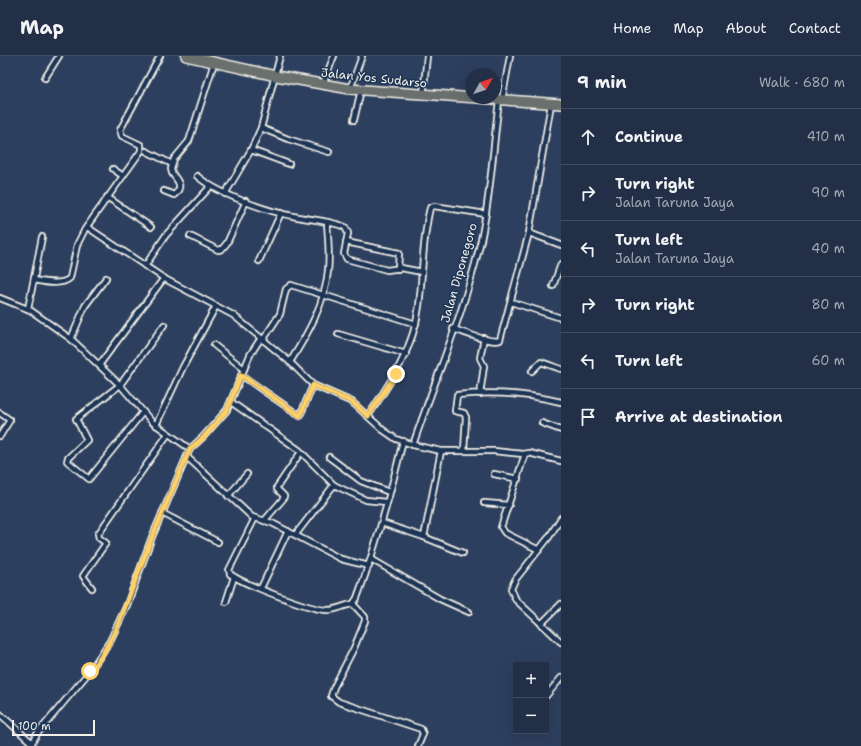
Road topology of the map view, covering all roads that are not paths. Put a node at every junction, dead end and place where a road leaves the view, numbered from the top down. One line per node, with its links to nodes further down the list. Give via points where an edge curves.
1 (58, 56): 11 (street)
2 (160, 56): 30 (street, via 120,130 122,136 141,145 142,148)
3 (186, 56): 9 (highway, Jalan Yos Sudarso)
4 (280, 56): 10 (street)
5 (334, 56): 12 (street)
6 (362, 56): 13 (street)
7 (427, 56): 15 (street)
8 (510, 56): 16 (street, Jalan Diponegoro)
9 (214, 63): 10 (highway, Jalan Yos Sudarso); 27 (street, via 188,141)
10 (276, 76): 12 (highway, Jalan Yos Sudarso); 23 (street)
11 (45, 78)
12 (323, 85): 13 (highway, Jalan Yos Sudarso)
13 (350, 89): 14 (highway, Jalan Yos Sudarso)
14 (361, 90): 15 (highway, Jalan Yos Sudarso); 22 (street)
15 (423, 95): 17 (highway, Jalan Yos Sudarso)
16 (501, 96)
17 (465, 98)
18 (501, 101): 20 (highway, Jalan Yos Sudarso)
19 (500, 104): 38 (street, Jalan Diponegoro)
20 (551, 104): 21 (highway, Jalan Yos Sudarso); 42 (street)
21 (561, 104)
22 (354, 120)
23 (261, 128): 24 (street); 26 (street)
24 (251, 150): 28 (street); 34 (street)
25 (146, 151): 27 (street)
26 (329, 152)
27 (172, 164): 33 (street, via 172,173 180,182 180,186 174,195)
28 (289, 164)
29 (113, 169): 30 (street)
30 (123, 176): 35 (street)
31 (197, 176): 32 (street)
32 (210, 187): 34 (street); 49 (street, via 166,236)
33 (164, 191)
34 (225, 194): 36 (street)
35 (107, 197): 40 (street); 41 (street)
36 (246, 201): 37 (street); 43 (street, via 222,249 218,250)
37 (281, 213): 39 (street); 47 (street)
38 (486, 214): 51 (street, via 431,206 425,228); 64 (street, Jalan Diponegoro, via 473,269)
39 (327, 222): 45 (street, via 347,229); 56 (street, via 328,272)
40 (87, 227): 49 (street); 54 (street, via 77,245 69,279 48,283)
41 (151, 227)
42 (529, 233): 46 (street); 58 (street)
43 (190, 236)
44 (42, 237): 54 (street)
45 (346, 242): 50 (street, via 399,253); 50 (street, via 344,254 347,259 387,270)
46 (561, 244)
47 (259, 261)
48 (561, 264): 55 (street)
49 (145, 266): 53 (street)
50 (398, 269): 51 (street)
51 (422, 272): 62 (street)
52 (106, 278): 67 (street, via 85,306)
53 (164, 278): 59 (street); 72 (street)
54 (34, 280): 60 (street)
55 (554, 286)
56 (322, 295): 62 (street); 68 (street, via 291,285 288,287 280,314); 71 (street, via 308,332)
57 (0, 298): 60 (street)
58 (511, 302): 61 (street); 66 (street, via 500,340)
59 (216, 306): 68 (street); 86 (street, via 183,367)
60 (28, 309): 67 (street, via 50,322)
61 (561, 318)
62 (416, 324): 70 (street)
63 (164, 325): 77 (street)
64 (454, 329): 66 (street); 91 (street, Jalan Diponegoro)
65 (338, 334): 70 (street)
66 (484, 338): 79 (street, via 480,358 484,366)
67 (70, 339): 72 (street)
68 (262, 339): 71 (street); 73 (street, via 250,355)
69 (214, 345): 73 (street)
70 (406, 354): 84 (street)
71 (290, 362): 78 (street)
72 (100, 364): 77 (street)
73 (244, 369): 76 (street)
74 (561, 369): 75 (street, via 541,362)
75 (532, 371)
76 (241, 375): 78 (street, via 300,416); 80 (street)
77 (120, 385): 82 (street); 82 (street, via 76,419 87,440 68,458 68,462 89,479)
78 (313, 385): 84 (street, via 352,402)
79 (480, 394): 81 (street, via 526,395); 94 (street, via 456,397 455,411 464,413 466,417)
80 (231, 402): 92 (street, via 203,438); 95 (street)
81 (561, 402)
82 (143, 412): 86 (street)
83 (0, 413): 89 (street, via 10,420)
84 (368, 416): 90 (street)
85 (542, 424): 87 (street)
86 (156, 425): 88 (street)
87 (561, 430)
88 (168, 434): 92 (street); 123 (street, via 98,534 106,543 83,576)
89 (0, 436)
90 (402, 442): 91 (street); 104 (street)
91 (413, 445): 93 (street)
92 (190, 449): 97 (street)
93 (441, 451): 94 (street); 116 (street)
94 (464, 451): 96 (street)
95 (301, 452): 103 (street); 112 (street, via 277,487 284,496 283,499)
96 (525, 454): 99 (street, via 533,453); 102 (street)
97 (187, 457): 105 (street); 109 (street)
98 (329, 457): 104 (street, via 361,481)
99 (561, 461)
100 (247, 474): 105 (street)
101 (494, 474): 102 (street)
102 (518, 479): 108 (street)
103 (334, 485): 106 (street, via 366,500); 115 (street)
104 (389, 492): 106 (street)
105 (228, 496): 110 (street)
106 (386, 502): 113 (street)
107 (484, 503): 108 (street)
108 (509, 505): 118 (street, via 502,529)
109 (162, 513): 117 (street); 134 (street, via 127,605 110,641 90,671)
110 (255, 518): 112 (street); 122 (street, via 229,570)
111 (561, 518): 118 (street)
112 (264, 521): 114 (street)
113 (382, 523): 116 (street); 120 (street)
114 (288, 531): 115 (street); 124 (street)
115 (296, 534): 121 (street, via 341,559)
116 (424, 537): 119 (street)
117 (218, 542)
118 (539, 550): 129 (street, via 510,589 516,600)
119 (463, 554)
120 (371, 559): 121 (street); 128 (street, via 440,599)
121 (369, 566): 126 (street)
122 (234, 577): 124 (street); 125 (street)
123 (92, 588)
124 (261, 588): 126 (street, via 289,600 325,610 336,610)
125 (226, 602)
126 (353, 604): 135 (street, via 364,614 364,621 331,696 339,702 421,729 423,734)
127 (561, 604): 129 (street)
128 (469, 612)
129 (541, 624): 130 (street)
130 (561, 642)
131 (561, 678): 132 (street)
132 (549, 692)
133 (0, 714): 134 (street)
134 (31, 744)
135 (418, 746)

